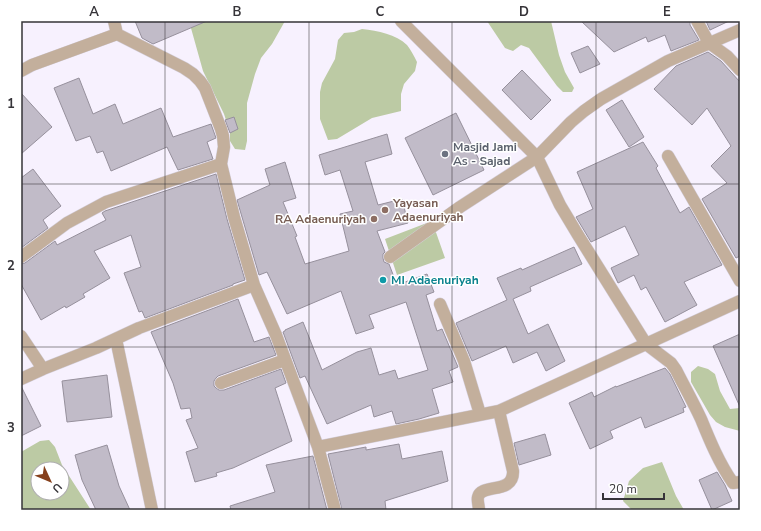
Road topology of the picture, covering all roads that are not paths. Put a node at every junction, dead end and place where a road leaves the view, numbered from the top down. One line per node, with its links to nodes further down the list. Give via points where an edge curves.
1 (114, 21): 5 (street)
2 (401, 21): 9 (street)
3 (697, 21): 6 (street)
4 (740, 30): 6 (street)
5 (117, 34): 8 (street); 11 (street, via 184,68 200,81 223,136 224,147)
6 (708, 43): 7 (street, via 727,56); 9 (street, via 668,61 601,99 571,122)
7 (740, 70)
8 (21, 71)
9 (537, 156): 13 (street); 20 (street, via 564,211)
10 (668, 156): 14 (street)
11 (220, 164): 12 (street, via 106,202 67,223); 15 (street)
12 (21, 257)
13 (390, 257)
14 (740, 281)
15 (254, 285): 19 (street); 21 (street)
16 (740, 301): 20 (street)
17 (440, 304): 26 (street, via 464,361)
18 (21, 336): 22 (street)
19 (116, 339): 22 (street); 29 (street)
20 (646, 344): 25 (street); 28 (street, via 671,363 676,370 724,471 733,483)
21 (285, 360): 24 (street); 27 (street)
22 (43, 369): 23 (street)
23 (21, 380)
24 (221, 383)
25 (499, 411): 26 (street); 31 (street, via 513,471 512,479 505,485 480,493)
26 (480, 414): 27 (street)
27 (318, 447): 30 (street)
28 (740, 482)
29 (152, 510)
30 (335, 510)
31 (479, 510)

